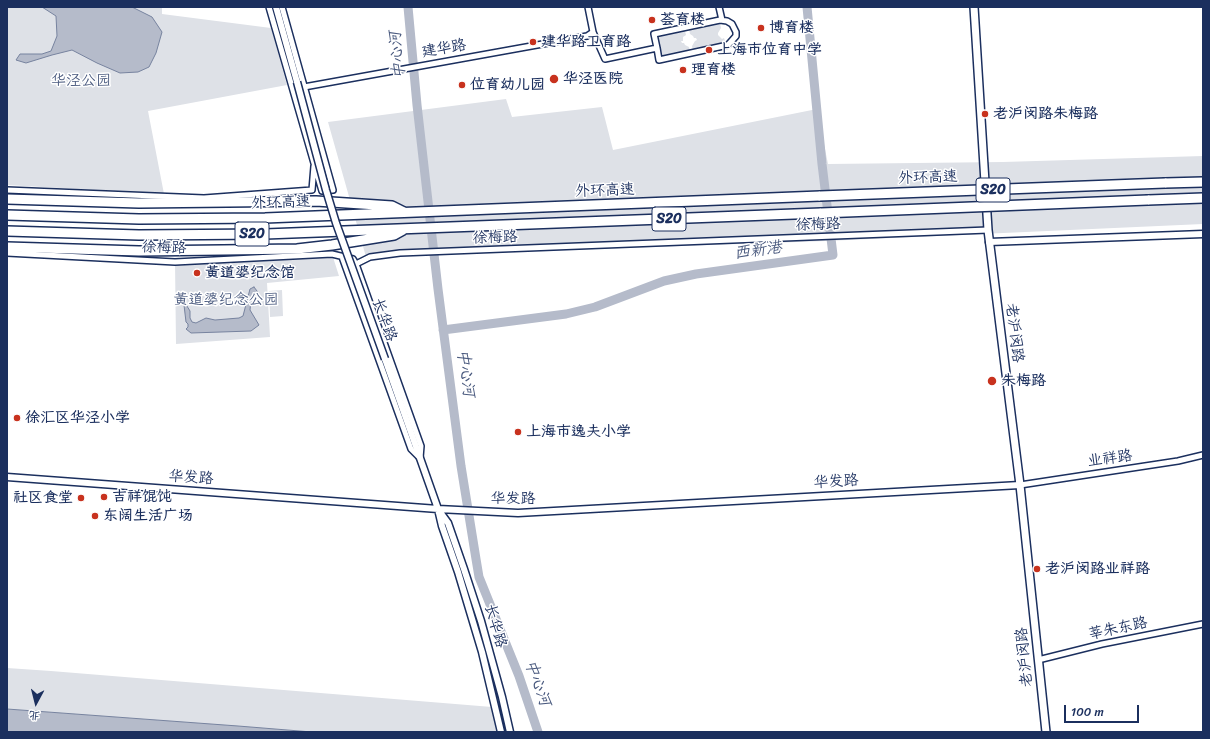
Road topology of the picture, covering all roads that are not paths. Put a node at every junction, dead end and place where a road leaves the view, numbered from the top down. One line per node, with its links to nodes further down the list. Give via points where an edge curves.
1 (270, 7): 11 (street)
2 (276, 7): 28 (street, 长华路, bridge, via 336,222)
3 (282, 7): 10 (street)
4 (588, 7): 8 (street)
5 (719, 7): 7 (street)
6 (974, 7): 19 (main road, 老沪闵路)
7 (722, 20): 9 (street, via 654,34); 9 (street, via 732,24 736,32 736,36 728,45 659,60)
8 (593, 32): 9 (street, via 605,59); 10 (street, 建华路, via 587,36)
9 (657, 48)
10 (304, 87): 11 (street, via 333,190 322,191)
11 (314, 163): 13 (street, via 312,190 204,198)
12 (1203, 182): 16 (highway, 外环高速 / S20, bridge)
13 (7, 190)
14 (1203, 198): 18 (highway, 外环高速 / S20, bridge)
15 (7, 199): 16 (highway, via 139,203 310,200 392,206)
16 (405, 212): 17 (highway, 外环高速 / S20, via 223,218)
17 (7, 215)
18 (405, 229): 20 (highway, 外环高速 / S20, via 230,235); 23 (highway, via 394,235 297,248 139,251)
19 (988, 230): 22 (main road, 老沪闵路); 26 (street, 徐梅路, via 400,253 370,257)
20 (7, 231)
21 (1203, 234): 22 (street)
22 (989, 242): 30 (main road, 老沪闵路)
23 (7, 247)
24 (7, 253): 25 (street, 徐梅路, via 175,262 332,254)
25 (342, 257): 26 (street, 徐梅路, via 353,259); 28 (street, 长华路, via 411,449)
26 (356, 264): 28 (street, 长华路, via 421,446)
27 (1203, 455): 30 (street, 业祥路)
28 (420, 458): 31 (street, 长华路)
29 (7, 477): 31 (street, 华发路)
30 (1020, 485): 31 (street, 华发路, via 536,512); 34 (main road, 老沪闵路)
31 (438, 509): 33 (street, 长华路); 37 (street, 长华路, via 448,523 454,539 489,649)
32 (1203, 624): 34 (street, 莘朱东路)
33 (482, 652): 35 (street, 长华路); 36 (street, 长华路, via 490,670)
34 (1038, 660): 38 (main road, 老沪闵路)
35 (501, 732)
36 (504, 732)
37 (510, 732)
38 (1046, 732)

